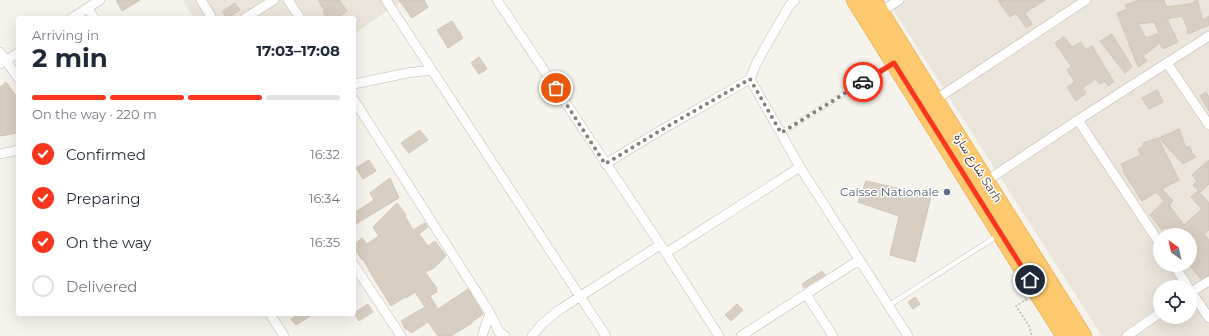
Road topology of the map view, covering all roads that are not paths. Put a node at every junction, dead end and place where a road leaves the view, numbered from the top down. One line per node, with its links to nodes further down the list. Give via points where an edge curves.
1 (100, 0): 12 (street)
2 (200, 0): 15 (street)
3 (274, 0): 16 (street)
4 (288, 0): 17 (street)
5 (386, 0): 24 (street)
6 (497, 0): 35 (street)
7 (795, 0): 26 (street, via 771,37)
8 (854, 0): 22 (highway, شارع سارة Sarh)
9 (899, 0): 11 (street)
10 (1086, 0): 28 (street)
11 (876, 6): 28 (highway, شارع سارة Sarh)
12 (88, 8): 13 (street); 14 (street)
13 (75, 16)
14 (93, 16)
15 (211, 16)
16 (248, 16)
17 (299, 16)
18 (1209, 36): 23 (street)
19 (0, 52): 21 (street)
20 (16, 54): 21 (street)
21 (3, 63): 25 (street)
22 (894, 63): 32 (lane); 39 (highway, شارع سارة Sarh)
23 (1167, 63): 30 (street); 31 (street)
24 (432, 70): 27 (street); 47 (street)
25 (16, 76)
26 (750, 79): 32 (street); 35 (street)
27 (356, 84)
28 (935, 100): 37 (highway, شارع سارة Sarh)
29 (356, 103): 50 (street)
30 (1078, 120): 37 (street); 38 (street)
31 (1209, 125)
32 (781, 133): 36 (street)
33 (16, 150): 34 (street)
34 (0, 154)
35 (605, 164): 40 (street)
36 (800, 167): 41 (street); 42 (street)
37 (986, 181): 65 (highway, شارع سارة Sarh)
38 (1153, 233)
39 (1000, 234): 49 (lane); 64 (highway, شارع سارة Sarh)
40 (660, 245): 41 (street); 47 (street)
41 (666, 253): 60 (street)
42 (859, 260): 46 (street); 49 (street)
43 (356, 268): 55 (street)
44 (1209, 281): 45 (street)
45 (1197, 287)
46 (806, 294): 61 (street); 62 (street)
47 (580, 297): 58 (street, via 559,310); 59 (street)
48 (1197, 301): 53 (street)
49 (888, 306): 63 (street)
50 (490, 313): 56 (street); 57 (street, via 500,332)
51 (271, 316): 54 (street)
52 (1153, 318): 66 (street)
53 (1209, 318)
54 (284, 336)
55 (401, 336)
56 (482, 336)
57 (505, 336)
58 (532, 336)
59 (606, 336)
60 (719, 336)
61 (740, 336)
62 (833, 336)
63 (908, 336)
64 (1065, 336)
65 (1083, 336)
66 (1127, 336)

